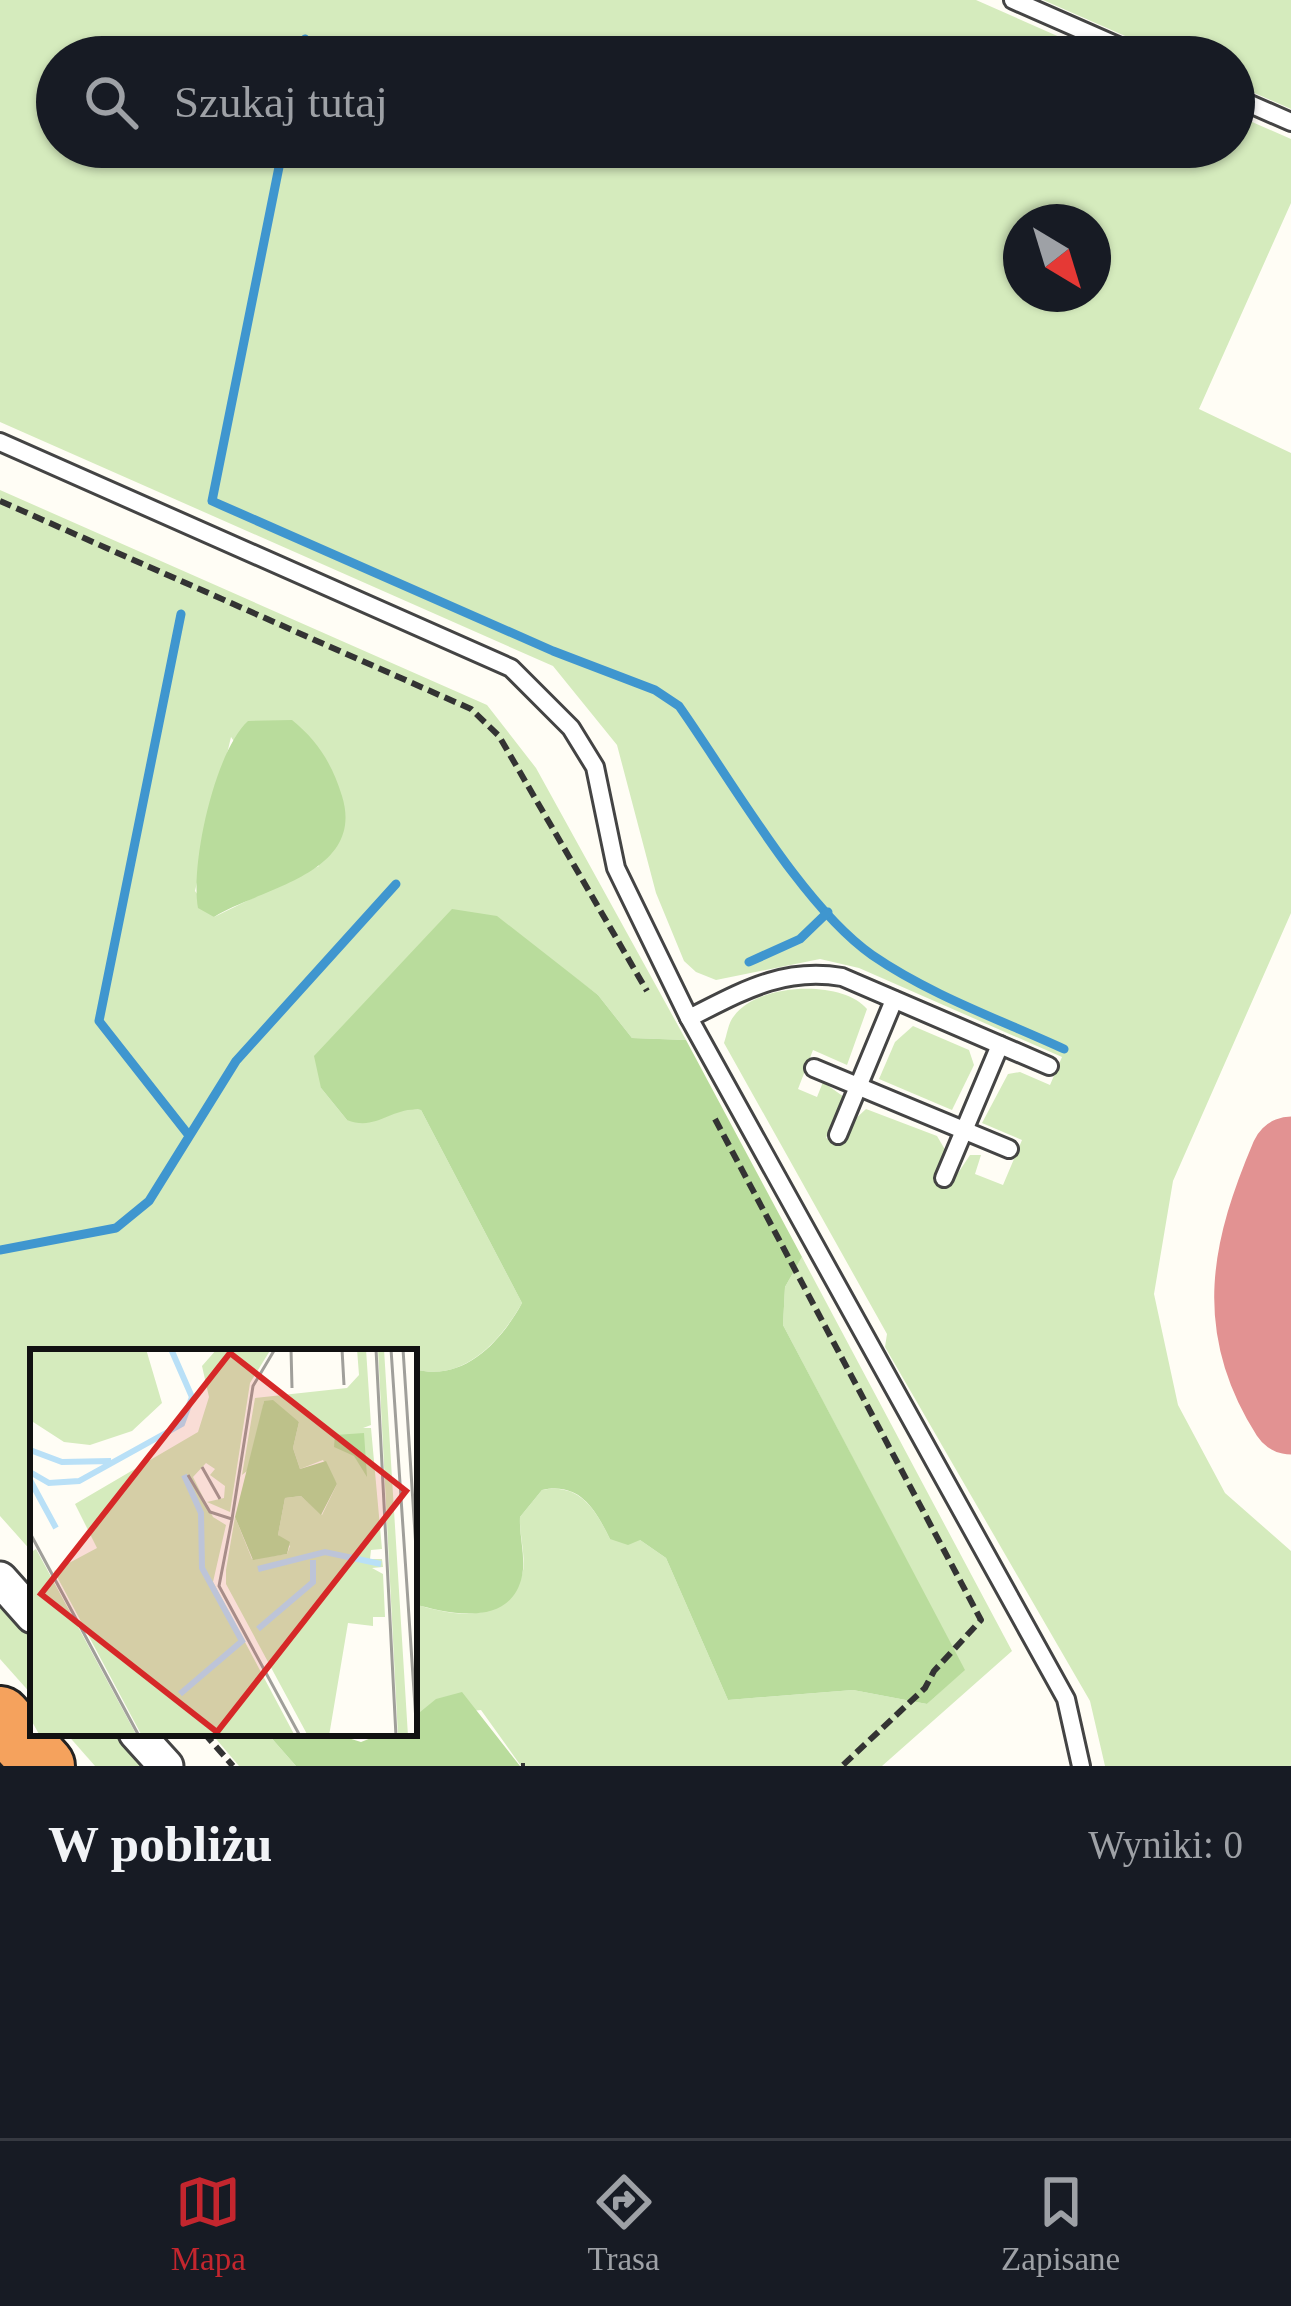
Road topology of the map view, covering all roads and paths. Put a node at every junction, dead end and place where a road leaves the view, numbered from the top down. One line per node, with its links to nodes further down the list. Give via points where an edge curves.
1 (1013, 0): 2 (lane)
2 (1095, 36)
3 (1255, 106): 4 (lane)
4 (1291, 122)
5 (0, 442): 9 (lane, via 511,668 571,728 596,767 616,868)
6 (0, 501): 7 (path, via 471,710 509,752)
7 (650, 995)
8 (895, 1000): 9 (lane, via 842,977 800,973 768,979); 10 (lane); 13 (lane)
9 (689, 1018): 28 (lane, via 1066,1699)
10 (1000, 1045): 11 (lane); 15 (lane)
11 (1049, 1066)
12 (814, 1068): 13 (lane)
13 (859, 1086): 15 (lane); 16 (lane)
14 (714, 1117): 27 (path, via 981,1620 918,1696)
15 (965, 1131): 17 (lane); 18 (lane)
16 (838, 1136)
17 (1010, 1149)
18 (944, 1178)
19 (0, 1579): 20 (street)
20 (30, 1613)
21 (0, 1717): 24 (highway)
22 (139, 1736): 25 (street)
23 (207, 1736): 26 (path)
24 (44, 1766)
25 (166, 1766)
26 (233, 1766)
27 (842, 1766)
28 (1081, 1766)

